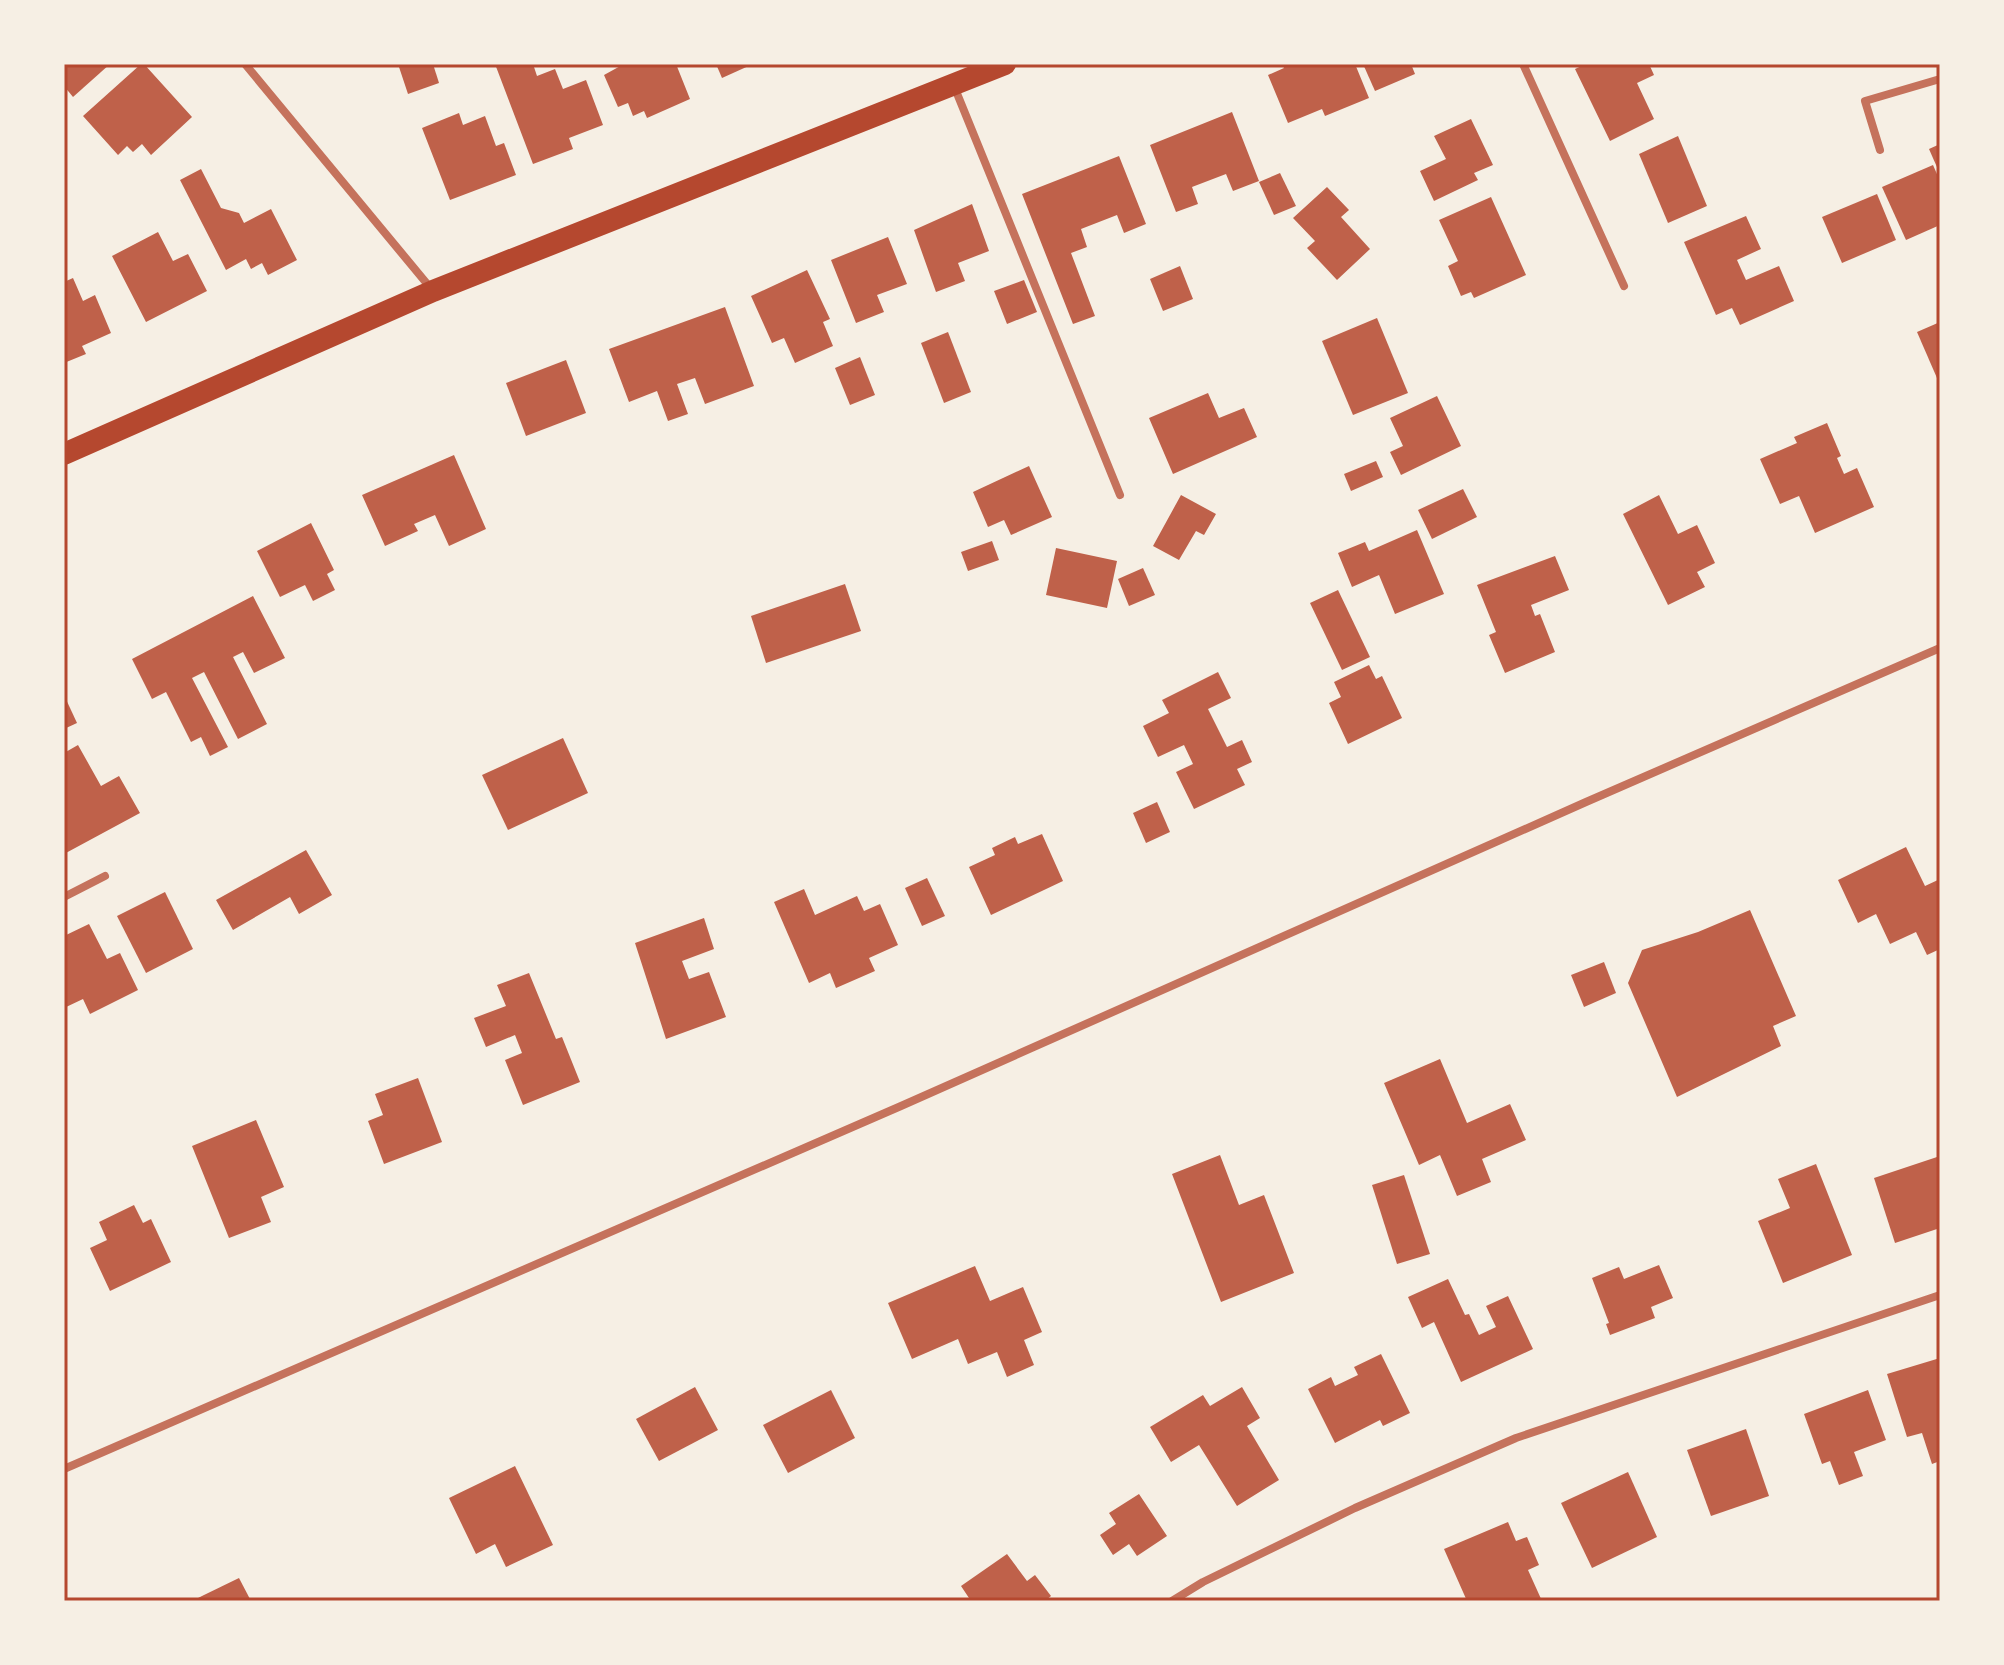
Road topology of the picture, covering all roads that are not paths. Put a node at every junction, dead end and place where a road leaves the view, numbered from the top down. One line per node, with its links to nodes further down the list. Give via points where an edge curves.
1 (245, 64): 8 (street)
2 (1523, 64): 7 (street)
3 (1002, 65): 5 (highway)
4 (1940, 79): 6 (street, via 1865,101)
5 (953, 85): 8 (highway); 10 (street)
6 (1880, 150)
7 (1624, 286)
8 (433, 291): 9 (highway)
9 (64, 454)
10 (1120, 495)
11 (1940, 648): 15 (street)
12 (105, 876): 13 (street)
13 (64, 897)
14 (1940, 1295): 16 (street, via 1516,1438 1355,1508)
15 (64, 1469)
16 (1172, 1601)

